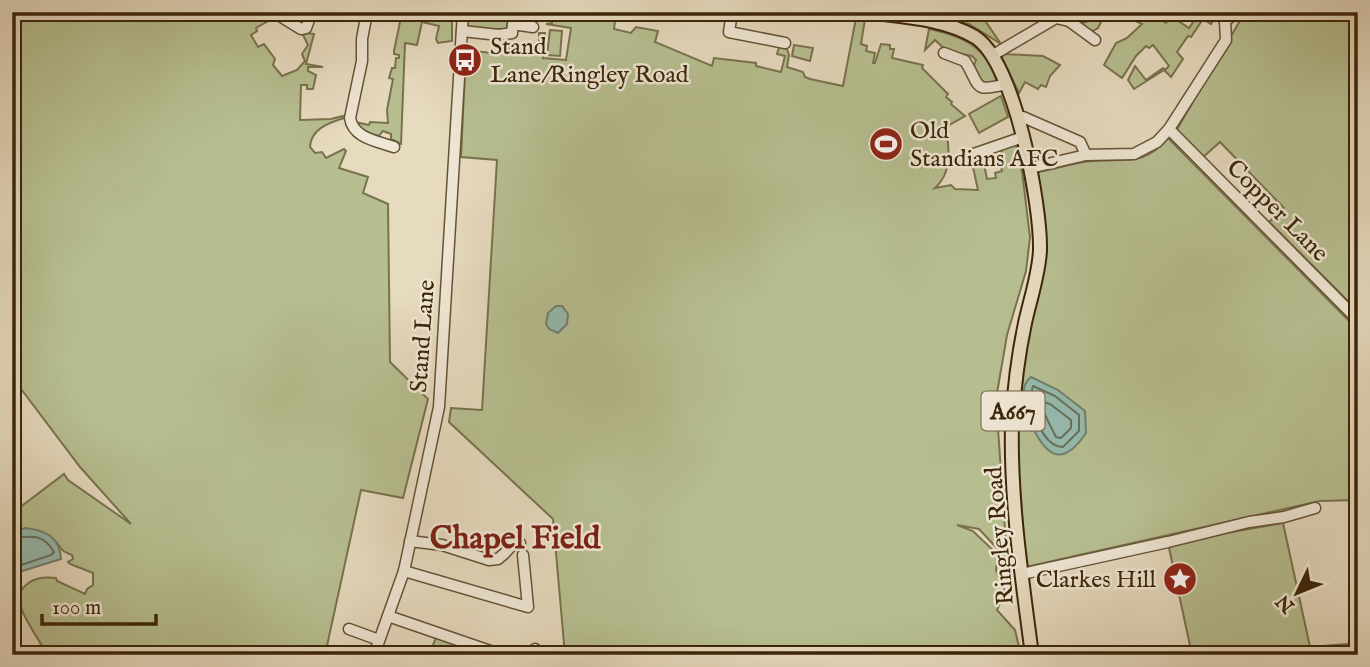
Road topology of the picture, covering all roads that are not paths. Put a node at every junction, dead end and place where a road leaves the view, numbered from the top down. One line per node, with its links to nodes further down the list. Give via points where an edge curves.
1 (312, 12): 7 (street, via 306,28 301,29)
2 (367, 12): 19 (street, via 351,125 358,134)
3 (463, 12): 10 (street, Stand Lane)
4 (732, 12): 12 (street, via 729,32)
5 (867, 12): 14 (main road, Ringley Road / A667, via 961,30)
6 (1237, 12): 8 (street)
7 (280, 16)
8 (1222, 17): 17 (street, via 1226,40)
9 (533, 27): 10 (street, via 513,24 512,33 499,35)
10 (462, 30): 25 (street, Stand Lane, via 439,407)
11 (1095, 40): 14 (street, via 1069,20 1056,18)
12 (785, 43)
13 (944, 53): 15 (street, via 965,61 982,88)
14 (993, 55): 15 (main road, Ringley Road / A667)
15 (1006, 84): 16 (main road, Ringley Road / A667)
16 (1018, 119): 18 (main road, Ringley Road / A667); 20 (street, via 1023,117 1080,142)
17 (1169, 129): 20 (street, via 1150,147 1134,154); 23 (street, Copper Lane)
18 (1023, 137): 21 (street); 22 (main road, Ringley Road / A667)
19 (388, 142)
20 (1086, 155): 22 (street)
21 (968, 156)
22 (1030, 168): 29 (main road, Ringley Road / A667, via 1040,253 1018,356 1012,424)
23 (1358, 320)
24 (1315, 508): 29 (street)
25 (410, 541): 26 (street, via 442,545 489,560); 28 (street, Stand Lane)
26 (520, 543)
27 (523, 555): 28 (street, via 528,607)
28 (404, 571): 30 (street, Stand Lane)
29 (1022, 574): 35 (main road, Ringley Road / A667)
30 (388, 616): 32 (street, Stand Lane); 33 (street)
31 (349, 629): 32 (street)
32 (379, 640): 34 (street, Stand Lane)
33 (493, 652)
34 (374, 655)
35 (1032, 655)

